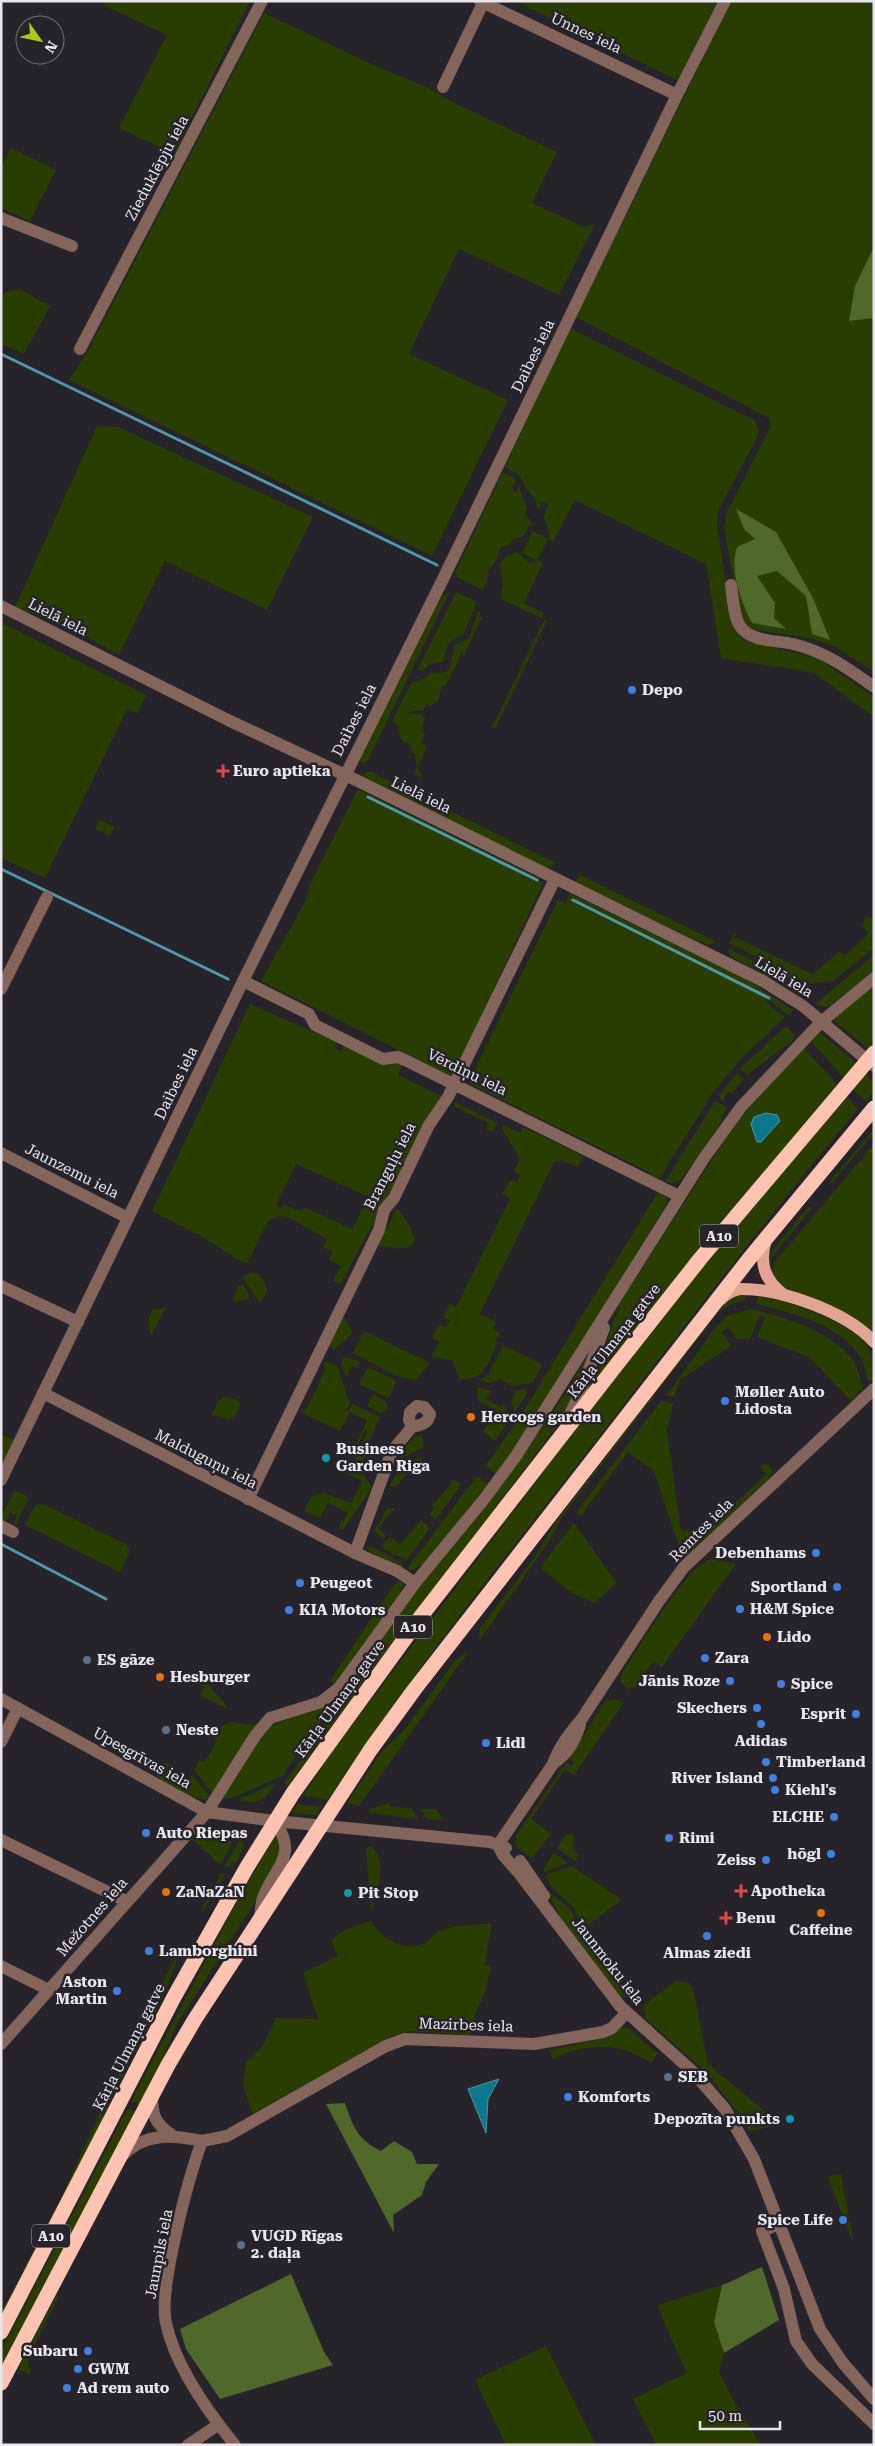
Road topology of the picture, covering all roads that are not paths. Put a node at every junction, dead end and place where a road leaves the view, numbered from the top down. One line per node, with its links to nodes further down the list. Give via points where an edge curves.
1 (262, 1): 8 (street, Zieduklēpju iela)
2 (725, 1): 5 (street, Daibes iela)
3 (483, 2): 4 (street); 5 (street, Unnes iela)
4 (443, 87)
5 (677, 95): 12 (street, Daibes iela)
6 (1, 218): 7 (street)
7 (72, 246)
8 (80, 349)
9 (731, 585): 11 (street, via 737,621 744,631 815,651)
10 (1, 606): 12 (street, Lielā iela, via 219,716)
11 (874, 687)
12 (345, 775): 13 (street, Lielā iela); 16 (street, Daibes iela)
13 (555, 879): 18 (street, Lielā iela, via 770,985); 20 (street, Branguļu iela)
14 (47, 897): 17 (street)
15 (874, 978): 18 (street)
16 (243, 981): 20 (street, Vērdiņu iela, via 309,1014 315,1025 383,1058 398,1057); 24 (street, Daibes iela)
17 (1, 989)
18 (821, 1022): 19 (street, Lielā iela); 23 (street, via 741,1107)
19 (872, 1063): 35 (highway, Kārļa Ulmaņa gatve / A10, via 700,1260)
20 (454, 1084): 23 (street, Vērdiņu iela); 37 (street, Branguļu iela, via 429,1125 394,1198 384,1210 379,1230)
21 (874, 1108): 25 (highway, A10)
22 (1, 1153): 24 (street, Jaunzemu iela)
23 (680, 1196): 28 (street)
24 (128, 1218): 30 (street, Daibes iela)
25 (766, 1237): 27 (main road, via 763,1269 768,1280); 29 (highway, A10)
26 (1, 1286): 30 (street)
27 (784, 1295): 29 (main road, via 739,1289); 31 (main road, via 834,1314)
28 (613, 1302): 35 (street, via 581,1391); 39 (street, Mežotnes iela, via 516,1456)
29 (712, 1307): 45 (highway, A10, via 414,1690)
30 (78, 1322): 33 (street, Daibes iela)
31 (874, 1342)
32 (874, 1389): 47 (street, Remtes iela, via 684,1567 558,1750 553,1764)
33 (43, 1393): 36 (street, Daibes iela); 37 (street, Malduguņu iela)
34 (412, 1427): 38 (street, via 392,1451)
35 (558, 1440): 44 (highway, Kārļa Ulmaņa gatve / A10, via 422,1615)
36 (1, 1480)
37 (248, 1499): 38 (street, Malduguņu iela)
38 (355, 1553): 39 (street, Malduguņu iela, via 399,1572)
39 (415, 1583): 43 (street, Mežotnes iela, via 334,1694 321,1702 270,1718)
40 (1, 1699): 41 (street, Upesgrīvas iela)
41 (18, 1708): 42 (street); 43 (street, Upesgrīvas iela)
42 (1, 1742)
43 (207, 1812): 44 (street, Upesgrīvas iela); 48 (street, Mežotnes iela)
44 (275, 1821): 45 (street, Jaunmoku iela); 49 (street, via 286,1845 285,1857 263,1898); 59 (highway, Kārļa Ulmaņa gatve / A10, via 174,1997)
45 (321, 1824): 47 (street, Jaunmoku iela); 49 (highway, A10)
46 (1, 1840): 48 (street)
47 (498, 1845): 52 (street, Jaunmoku iela, via 509,1850 533,1877 553,1917)
48 (126, 1901): 51 (street, Mežotnes iela)
49 (260, 1920): 54 (highway, A10, via 195,2019)
50 (1, 1966): 51 (street)
51 (49, 1990): 53 (street, Mežotnes iela)
52 (626, 2013): 56 (street, Mazirbes iela, via 612,2028 603,2032 534,2044 405,2039 386,2046 227,2136); 58 (street, Jaunmoku iela, via 692,2071 725,2109 754,2159)
53 (1, 2044)
54 (152, 2095): 55 (street, via 156,2123); 57 (highway, A10)
55 (172, 2135): 56 (street); 57 (street, via 147,2139 129,2148)
56 (202, 2141): 63 (street, Jaunpils iela, via 181,2220 164,2304 177,2357)
57 (120, 2158): 60 (highway, A10)
58 (779, 2224): 61 (street, Jaunmoku iela, via 820,2329 843,2363); 62 (street, via 762,2230 784,2289 796,2341 812,2364)
59 (1, 2332)
60 (1, 2383)
61 (874, 2399)
62 (873, 2420)
63 (218, 2425): 64 (street); 65 (street, Jaunpils iela)
64 (188, 2445)
65 (235, 2445)

